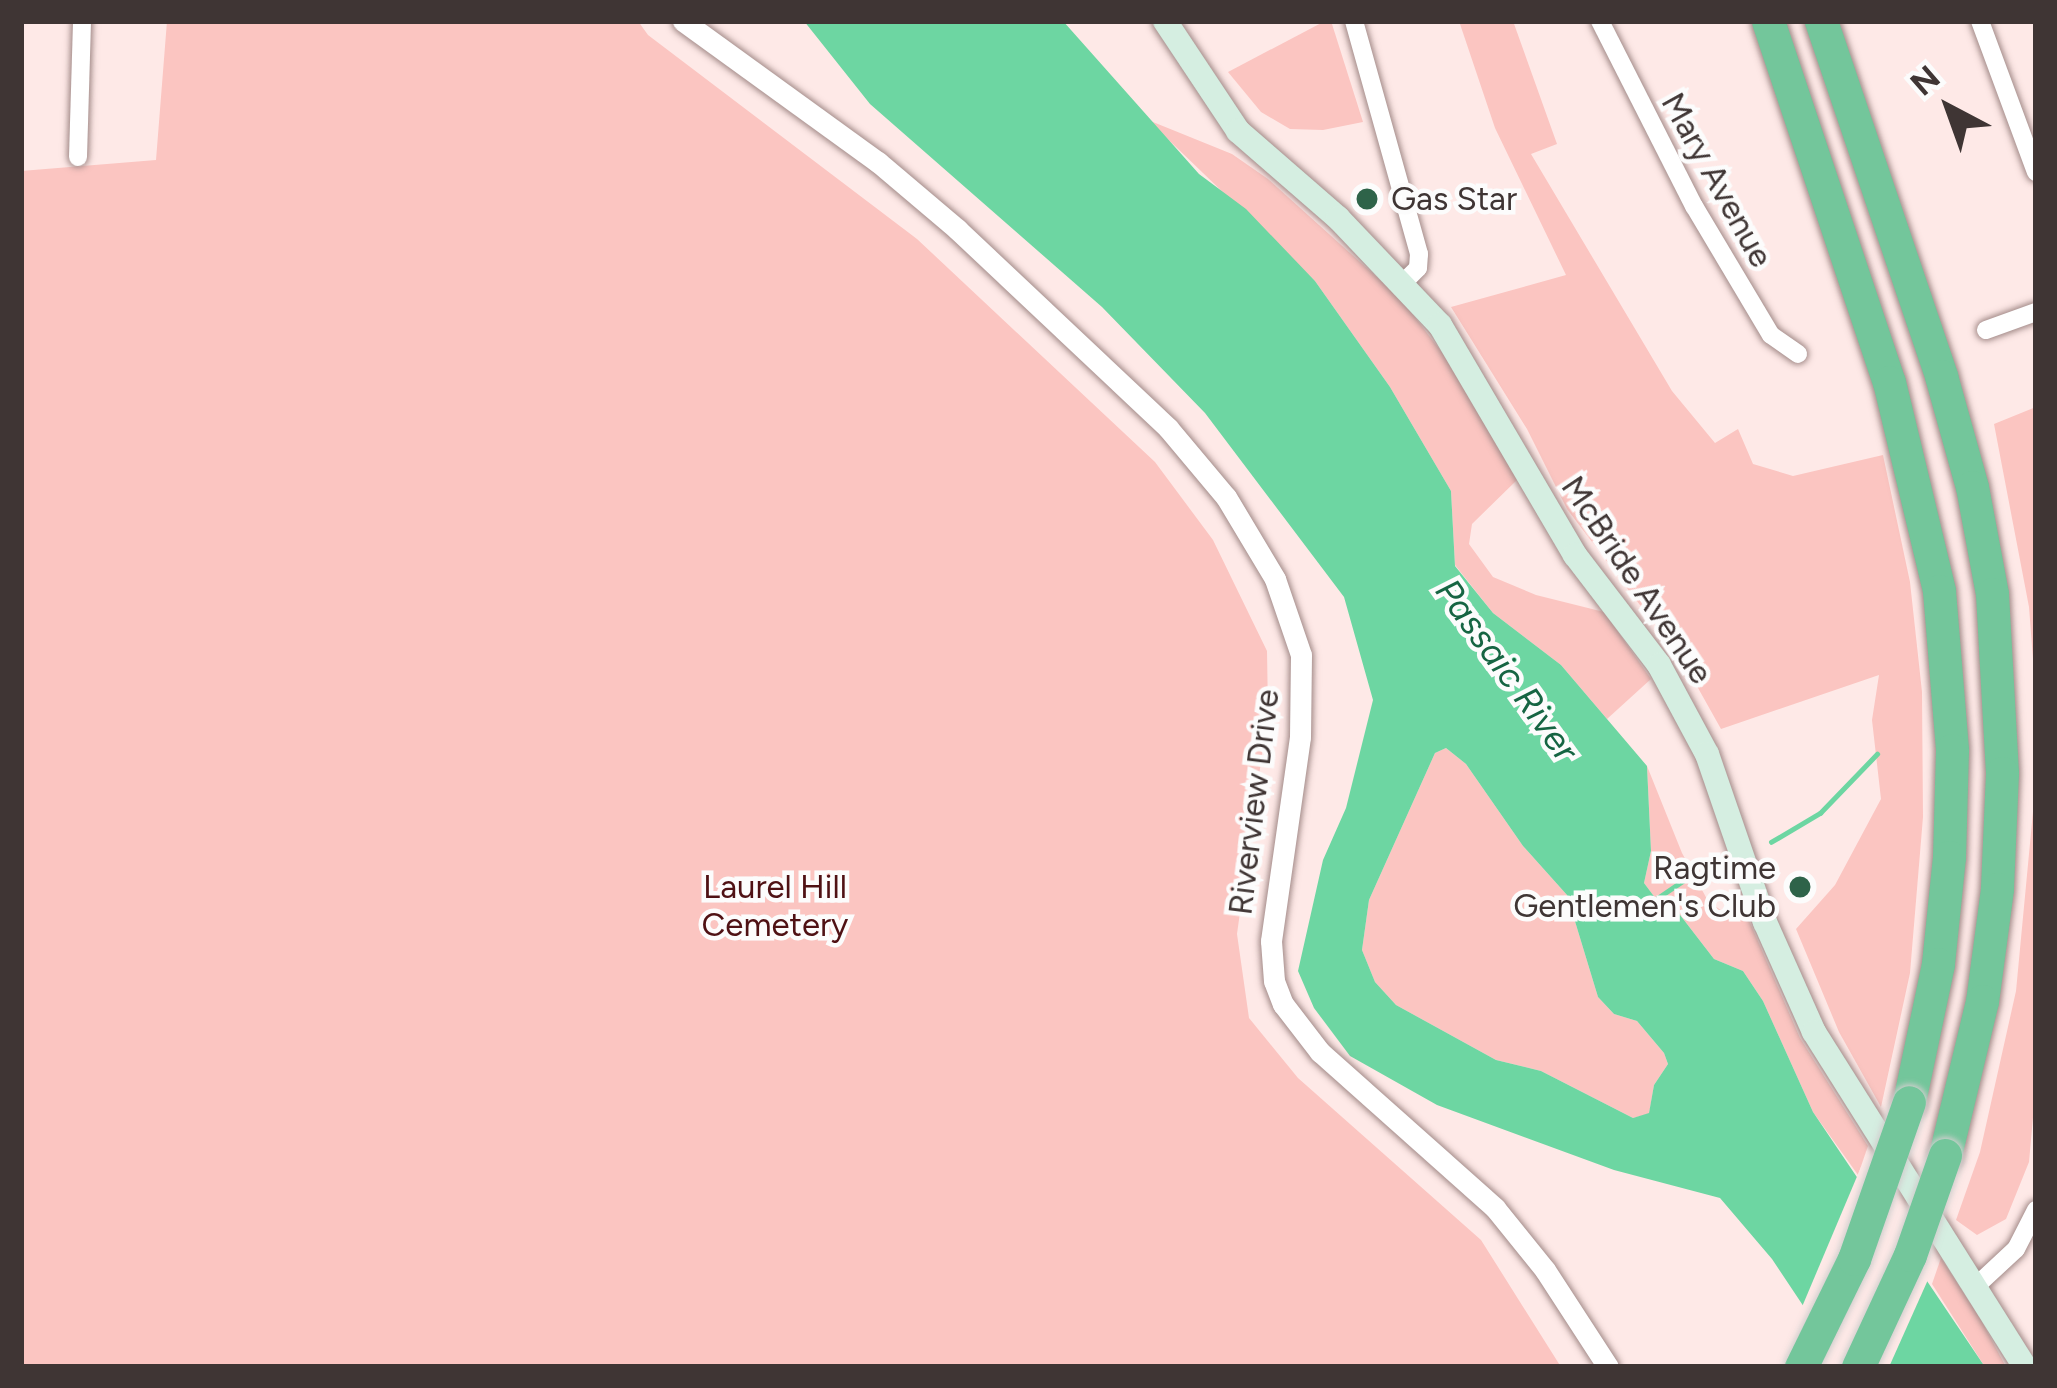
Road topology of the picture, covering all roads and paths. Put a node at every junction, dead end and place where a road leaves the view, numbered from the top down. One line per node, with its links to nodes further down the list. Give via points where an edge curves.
1 (82, 21): 9 (street)
2 (683, 21): 17 (street, Riverview Drive, via 957,229 1145,405 1226,497 1276,579 1301,655 1300,737 1271,941 1283,1004 1320,1052 1495,1208)
3 (1165, 21): 11 (main road, McBride Avenue, via 1238,130)
4 (1354, 21): 11 (street, via 1419,254)
5 (1600, 21): 14 (street, Mary Avenue, via 1749,298 1771,335)
6 (1768, 21): 18 (highway, bridge, via 1889,382 1939,591 1952,750 1938,964 1910,1102 1854,1259)
7 (1821, 21): 19 (highway, bridge, via 1972,487 1992,594 2002,773 1982,1001 1946,1155)
8 (1980, 21): 10 (street)
9 (78, 158)
10 (2036, 172)
11 (1403, 283): 16 (main road, McBride Avenue, via 1440,325 1575,555 1679,698 1814,1032)
12 (2036, 312): 13 (street)
13 (1986, 330)
14 (1798, 355)
15 (2036, 1210): 16 (street, via 2016,1249)
16 (1974, 1288): 20 (main road, McBride Avenue)
17 (1608, 1367)
18 (1802, 1367)
19 (1858, 1367)
20 (2025, 1367)

